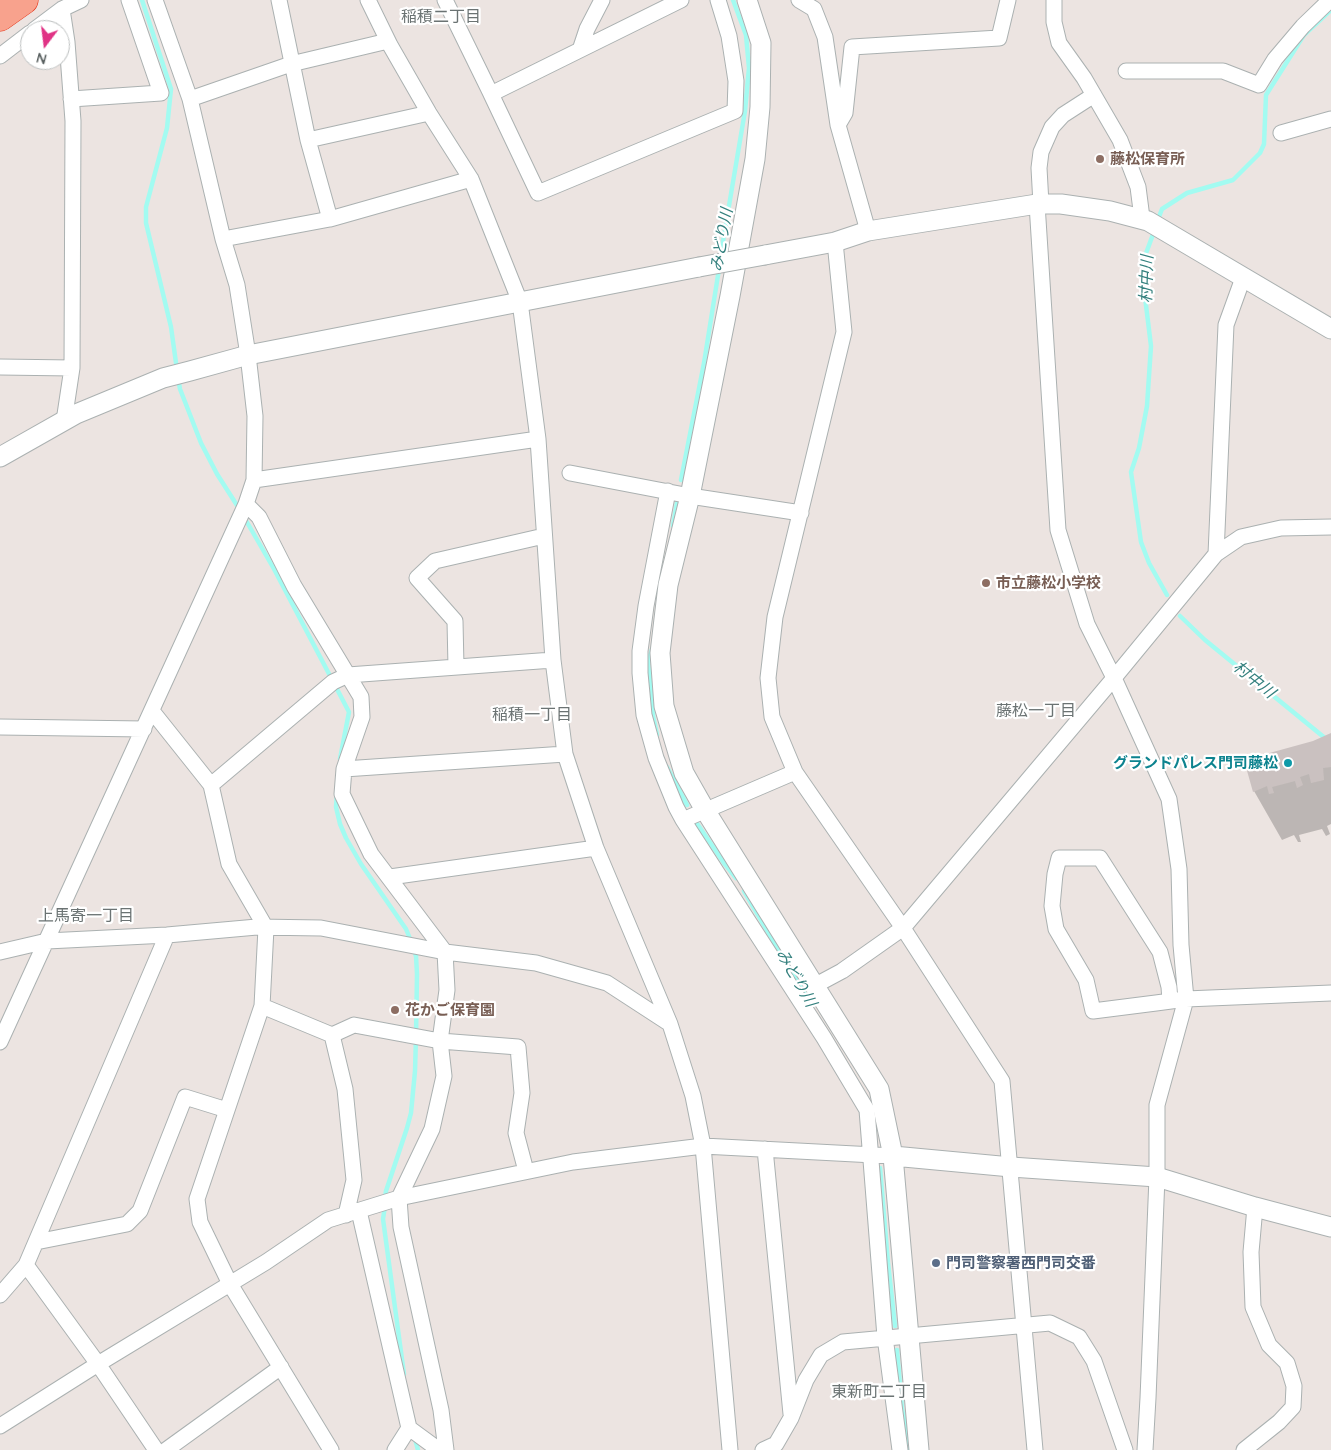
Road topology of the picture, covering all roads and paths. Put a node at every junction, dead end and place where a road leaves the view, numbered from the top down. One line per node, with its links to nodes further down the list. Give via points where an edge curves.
1 (24, 0): 17 (highway)
2 (81, 0): 16 (street)
3 (129, 0): 27 (street, via 161,93)
4 (155, 0): 28 (street)
5 (279, 0): 23 (street)
6 (368, 0): 20 (street)
7 (602, 0): 21 (street)
8 (681, 0): 21 (street)
9 (718, 0): 25 (street, via 729,36 736,81 735,111 717,119 538,193)
10 (747, 0): 53 (street, via 761,43 755,159)
11 (799, 0): 31 (street, via 814,9 825,37)
12 (1008, 0): 31 (street, via 998,38 852,47 845,113)
13 (1054, 0): 26 (street, via 1054,22 1059,43)
14 (1330, 0): 24 (street, via 1275,59 1259,85 1223,71)
15 (450, 3): 25 (street)
16 (62, 9): 18 (street); 27 (street)
17 (0, 17)
18 (47, 20)
19 (20, 41): 22 (street)
20 (388, 41): 23 (street); 29 (street)
21 (580, 50): 25 (street)
22 (0, 56)
23 (292, 64): 28 (street); 33 (street)
24 (1126, 70)
25 (491, 94)
26 (1094, 95): 35 (street, via 1052,127 1041,152); 37 (street, via 1120,140 1138,186)
27 (71, 99): 46 (street)
28 (190, 99): 39 (street)
29 (429, 113): 33 (street); 34 (street)
30 (1331, 118): 32 (street)
31 (838, 125): 38 (street)
32 (1281, 133)
33 (308, 140): 36 (street)
34 (471, 179): 36 (street); 42 (street)
35 (1039, 204): 37 (street, via 1110,211); 38 (street); 62 (street, via 1058,530 1087,624)
36 (330, 219): 39 (street)
37 (1145, 220): 41 (street)
38 (868, 232): 40 (street)
39 (223, 239): 44 (street, via 237,285)
40 (835, 242): 42 (street, bridge); 55 (street, via 844,332)
41 (1243, 278): 43 (street); 58 (street, via 1226,325)
42 (520, 302): 44 (street); 48 (street)
43 (1331, 329)
44 (248, 355): 47 (street, via 164,378); 51 (street, via 255,416)
45 (0, 367): 46 (street)
46 (72, 368): 47 (street)
47 (64, 421): 49 (street)
48 (538, 439): 51 (street); 57 (street)
49 (0, 457)
50 (570, 473): 52 (street)
51 (254, 480): 54 (street)
52 (668, 491): 53 (street); 71 (street, via 646,606 640,673 644,715 656,758)
53 (690, 496): 55 (street); 70 (street, via 668,585 660,653 664,706 684,773)
54 (246, 504): 61 (street, via 258,517 294,586); 63 (street)
55 (800, 513): 68 (street, via 775,617 768,678 772,717)
56 (1331, 527): 58 (street, via 1281,528 1241,537)
57 (544, 536): 59 (street); 60 (street, via 435,561 417,578 455,621)
58 (1216, 554): 62 (street)
59 (553, 660): 60 (street); 66 (street)
60 (456, 667): 61 (street)
61 (348, 675): 67 (street, via 361,697 362,717); 69 (street, via 333,682)
62 (1114, 678): 75 (street); 82 (street, via 1169,799 1179,869)
63 (152, 710): 65 (street); 69 (street)
64 (0, 727): 65 (street)
65 (144, 729): 77 (street)
66 (565, 754): 67 (street); 72 (street)
67 (344, 769): 73 (street, via 342,794 371,854)
68 (795, 772): 70 (street); 75 (street)
69 (211, 785): 74 (street, via 229,864)
70 (705, 810): 71 (street); 80 (street)
71 (683, 820): 92 (street, via 867,1110)
72 (596, 848): 73 (street); 85 (street)
73 (390, 877): 79 (street)
74 (266, 928): 76 (street); 79 (street, via 321,928); 84 (street)
75 (902, 928): 80 (street, via 842,971); 94 (street, via 1002,1081)
76 (167, 935): 77 (street); 101 (street)
77 (47, 941): 78 (street); 88 (street)
78 (0, 952)
79 (445, 952): 85 (street, via 536,964 608,983); 87 (street, via 447,990)
80 (814, 986): 93 (street, via 879,1089)
81 (1331, 993): 82 (street)
82 (1186, 999): 83 (street); 96 (street, via 1157,1105)
83 (1170, 1001): 83 (street, via 1093,1011 1086,980 1056,929 1052,906 1059,858 1100,858 1160,952)
84 (262, 1006): 86 (street); 89 (street)
85 (670, 1024): 90 (street, via 693,1096)
86 (332, 1035): 87 (street, via 354,1025); 99 (street, via 345,1089 354,1180)
87 (440, 1041): 95 (street, via 518,1047 522,1093 516,1133); 97 (street, via 444,1076 432,1129)
88 (0, 1042)
89 (227, 1110): 101 (street, via 185,1097 140,1211 127,1224); 103 (street, via 197,1199 200,1222)
90 (704, 1146): 91 (street); 95 (street, via 572,1162); 119 (street)
91 (766, 1149): 92 (street); 110 (street)
92 (871, 1154): 93 (street); 107 (street)
93 (893, 1156): 94 (street); 106 (street)
94 (1011, 1167): 96 (street); 105 (street)
95 (526, 1171): 97 (street)
96 (1158, 1177): 98 (street); 125 (street)
97 (399, 1198): 99 (street); 118 (street)
98 (1255, 1208): 100 (street); 126 (street, via 1251,1252 1253,1307 1269,1345 1287,1363 1294,1386 1293,1407)
99 (353, 1213): 103 (street, via 328,1220); 112 (street)
100 (1331, 1227)
101 (36, 1242): 102 (street)
102 (26, 1265): 104 (street); 108 (street)
103 (230, 1284): 108 (street); 109 (street)
104 (0, 1295)
105 (1023, 1326): 106 (street); 123 (street); 124 (street, via 1050,1323 1079,1337 1094,1361)
106 (909, 1337): 107 (street); 122 (street)
107 (885, 1338): 110 (street, via 843,1342 820,1355); 121 (street)
108 (98, 1364): 111 (street); 113 (street)
109 (281, 1367): 114 (street); 115 (street)
110 (791, 1418): 120 (street, via 776,1444)
111 (0, 1426)
112 (409, 1428): 116 (street); 117 (street)
113 (156, 1450)
114 (166, 1450)
115 (331, 1450)
116 (395, 1450)
117 (439, 1450)
118 (446, 1450)
119 (730, 1450)
120 (763, 1450)
121 (900, 1450)
122 (919, 1450)
123 (1036, 1450)
124 (1125, 1450)
125 (1145, 1450)
126 (1244, 1450)

